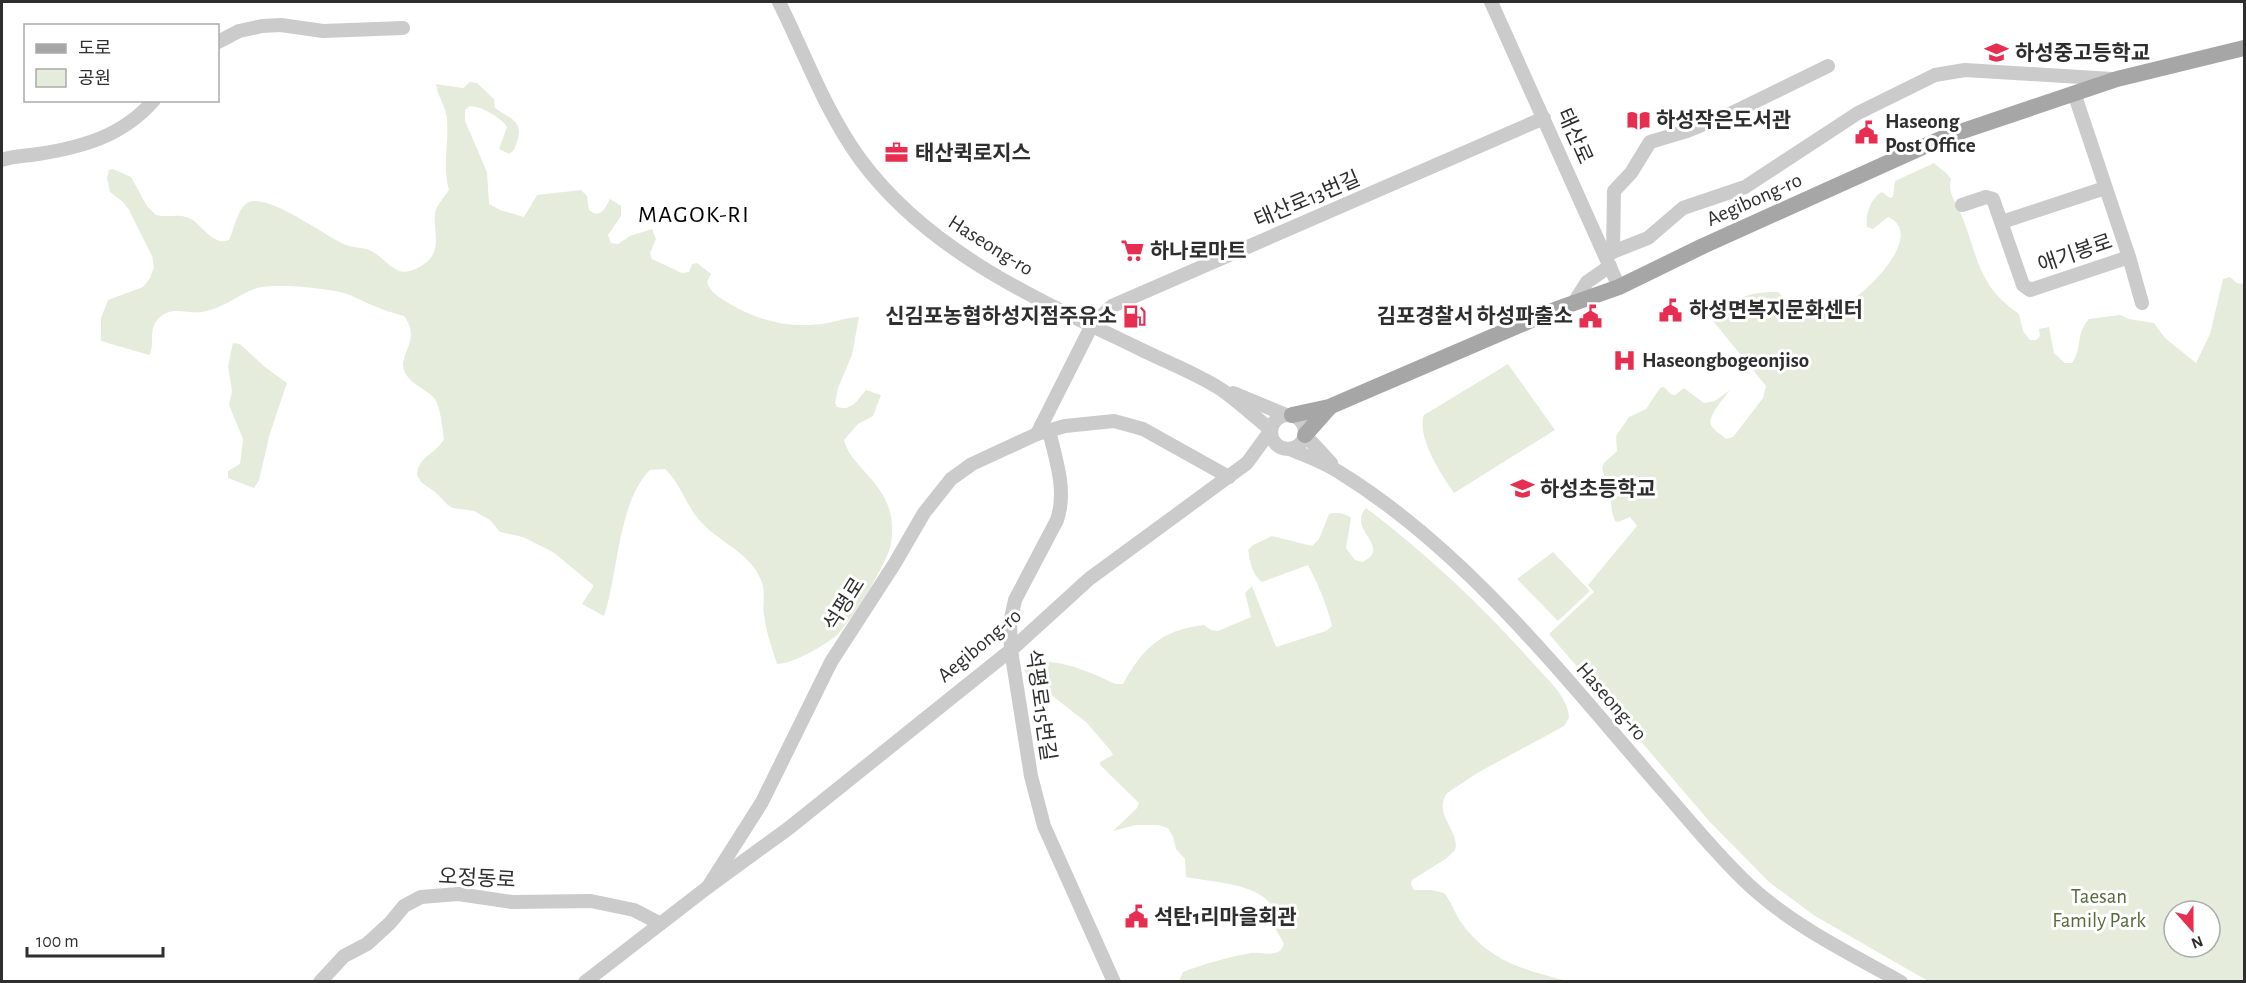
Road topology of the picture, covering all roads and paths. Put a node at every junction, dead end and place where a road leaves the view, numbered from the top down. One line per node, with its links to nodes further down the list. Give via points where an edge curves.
1 (779, 2): 20 (street, Haseong-ro, via 846,138 908,213 956,251)
2 (1491, 2): 10 (street, 태산로)
3 (403, 28): 4 (street, via 323,31 281,25 240,31)
4 (219, 42)
5 (2244, 48): 7 (main road, Aegibong-ro)
6 (1828, 66): 16 (street, 태산로, via 1726,115 1650,142 1631,173 1614,191)
7 (2117, 79): 8 (main road, Aegibong-ro); 16 (street, via 1965,70 1935,75 1858,112 1745,187 1683,208 1648,238)
8 (2074, 93): 12 (street, 애기봉로); 17 (main road, Aegibong-ro, via 1920,147)
9 (152, 102): 11 (street, via 136,118 103,139)
10 (1544, 118): 16 (street, 태산로); 20 (street, 태산로13번길, via 1112,306)
11 (2, 160)
12 (2105, 188): 14 (street); 15 (street, 애기봉로)
13 (1962, 205): 14 (street, 애기봉로, via 1990,197)
14 (2002, 222): 15 (street, 애기봉로, via 2023,285 2030,290)
15 (2129, 257): 18 (street)
16 (1609, 258): 17 (street, 태산로); 19 (street)
17 (1619, 288): 19 (main road, Aegibong-ro)
18 (2142, 303)
19 (1573, 304): 22 (main road, Aegibong-ro)
20 (1092, 326): 21 (street, Haseong-ro); 25 (street, 태산로13번길)
21 (1220, 389): 23 (street); 24 (street, Haseong-ro)
22 (1329, 408): 23 (main road, Aegibong-ro); 26 (main road)
23 (1289, 415): 24 (street, via 1276,420); 26 (street, via 1301,421)
24 (1271, 430): 27 (street, via 1275,442); 28 (street, Aegibong-ro)
25 (1043, 433): 30 (street, 석평로, via 1097,422 1127,424); 31 (street, 석평로15번길, via 1062,492 1062,507 1015,600); 32 (street, 석평로, via 972,464 937,494 831,662 762,802)
26 (1305, 435): 27 (street, via 1300,444); 29 (street)
27 (1287, 448): 28 (street); 29 (street, Haseong-ro)
28 (1247, 463): 30 (street, Aegibong-ro)
29 (1338, 472): 37 (street, Haseong-ro, via 1375,496 1473,579 1750,886 1806,928)
30 (1229, 477): 31 (street, Aegibong-ro, via 1089,579)
31 (1011, 650): 32 (street, Aegibong-ro, via 789,828); 36 (street, 석평로15번길, via 1030,776 1044,826)
32 (708, 887): 33 (street, 석평로)
33 (659, 923): 34 (street, 오정동로, via 634,910 591,901 512,902 458,894 421,897 404,906 385,928 367,944 344,956); 35 (street, 석평로)
34 (320, 981)
35 (585, 981)
36 (1114, 981)
37 (1901, 981)

